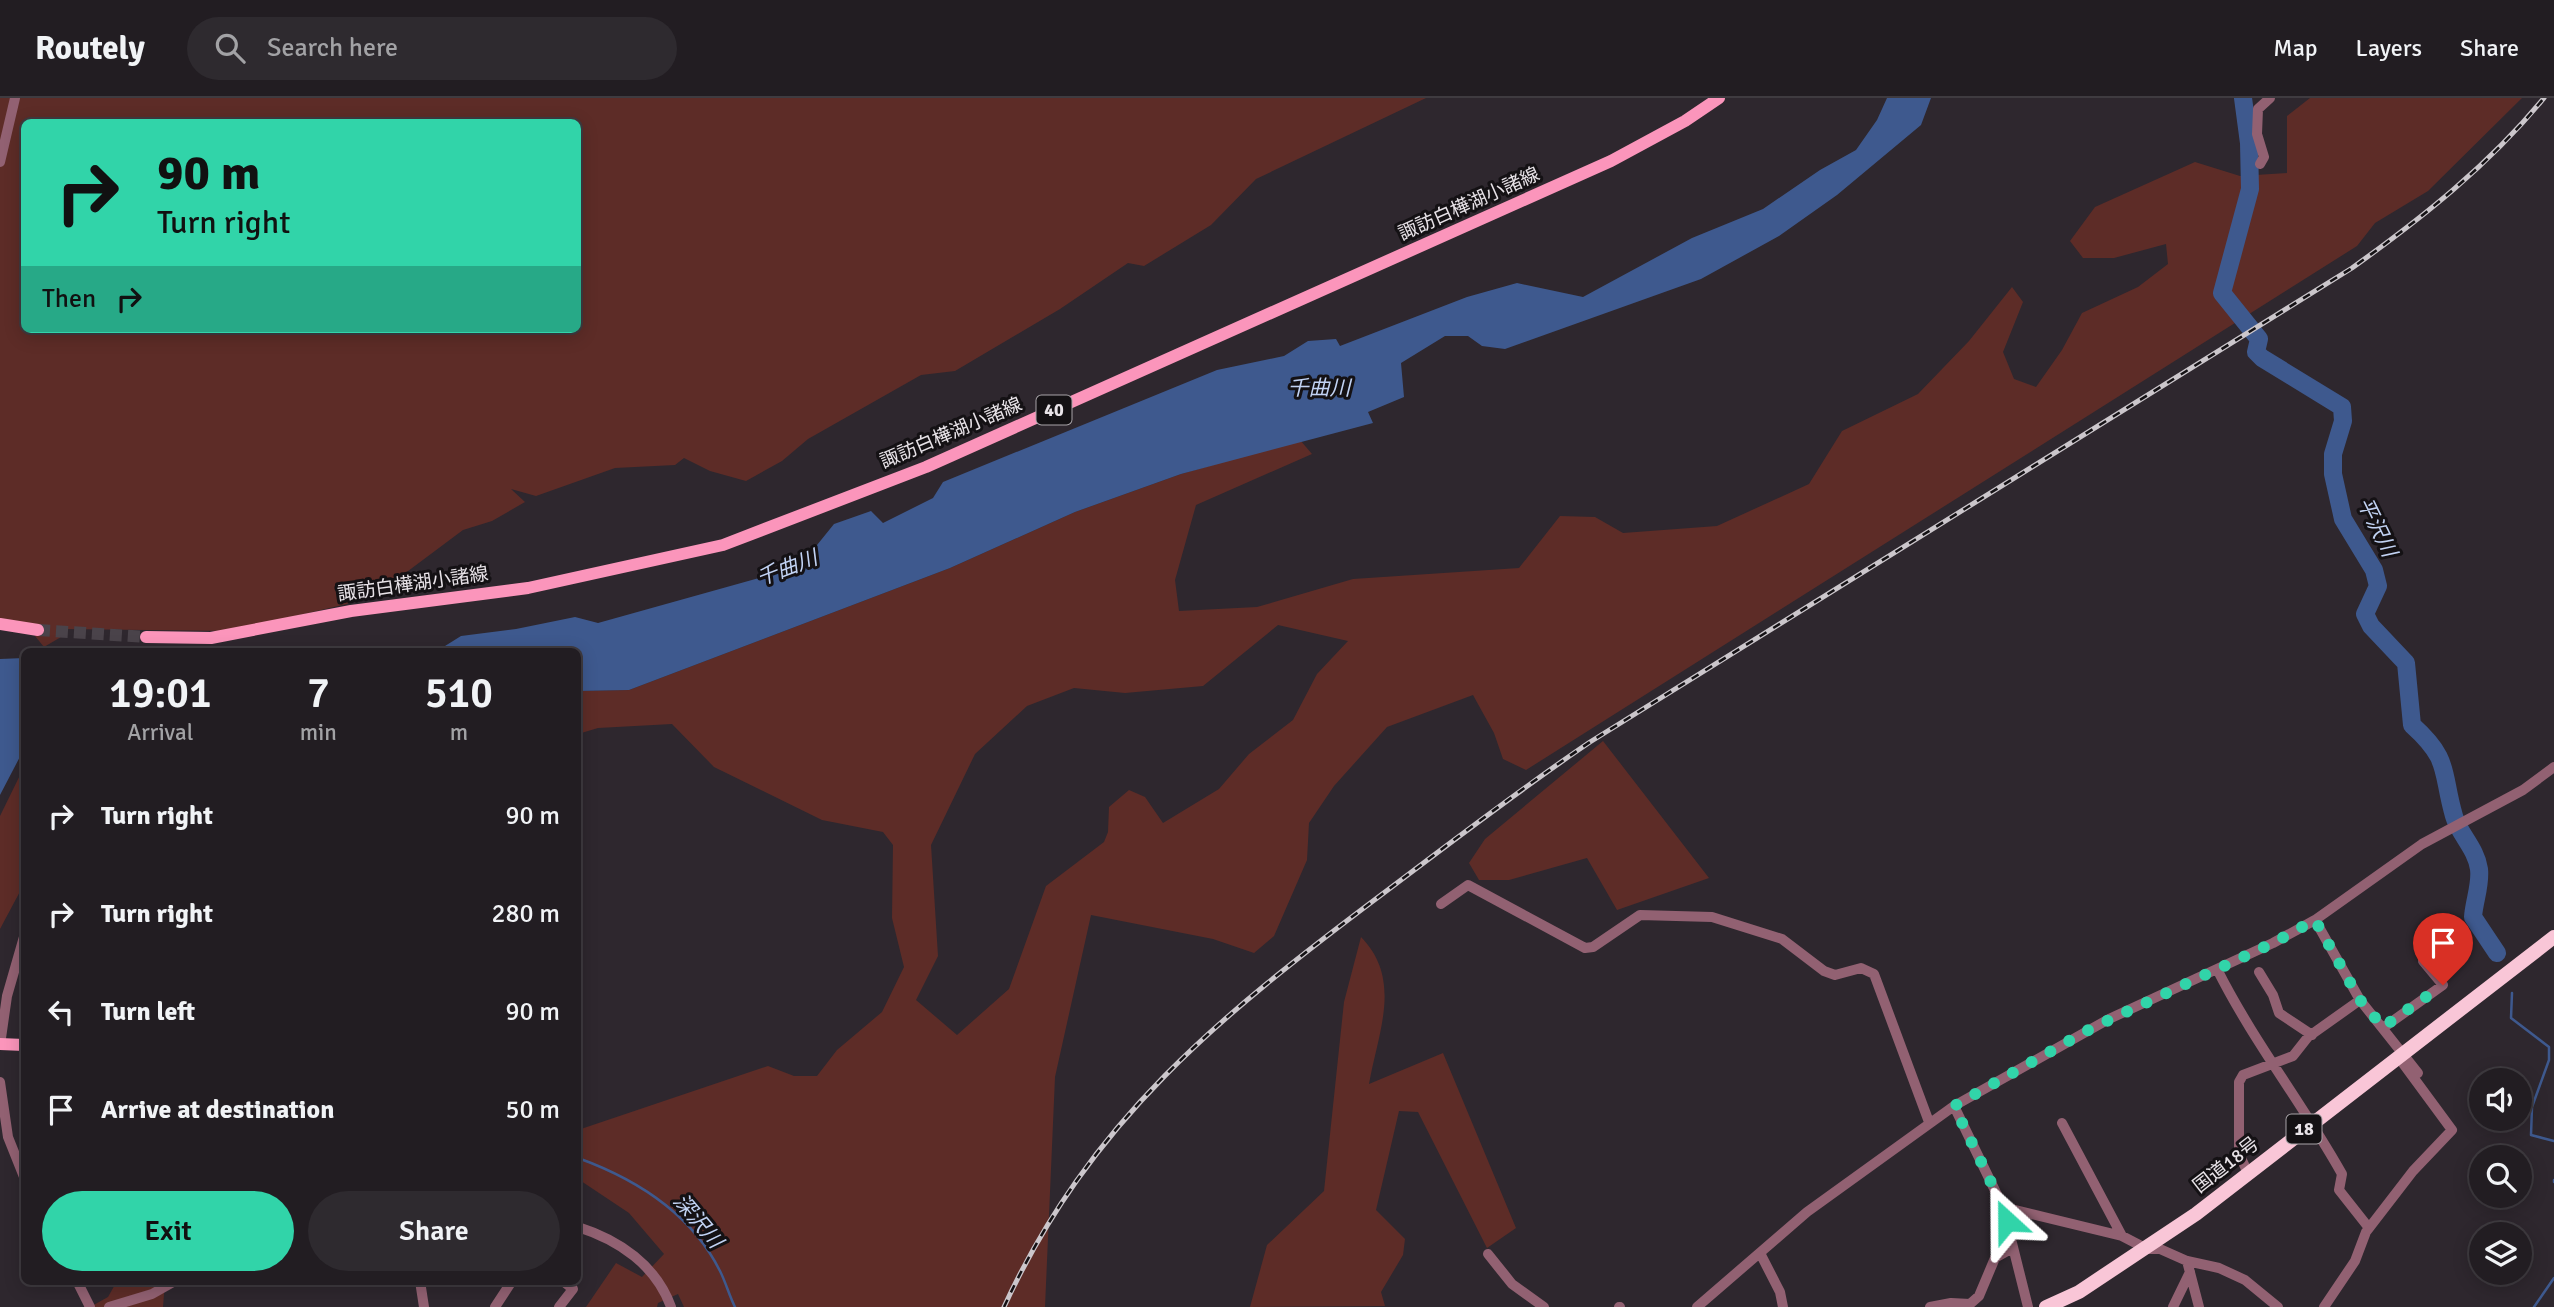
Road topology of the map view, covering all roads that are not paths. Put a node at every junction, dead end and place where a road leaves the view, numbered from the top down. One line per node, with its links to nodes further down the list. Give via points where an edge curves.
1 (15, 98): 4 (street)
2 (1719, 98): 8 (main road, 諏訪白樺湖小諸線 / 40, via 1611,161 926,467 723,545 528,588 351,611 230,635)
3 (2270, 98): 5 (street, via 2258,109 2257,134 2264,158)
4 (0, 162)
5 (2260, 164)
6 (0, 624): 7 (main road)
7 (38, 630)
8 (146, 637)
9 (2554, 767): 11 (street, via 2523,790 2422,844)
10 (1441, 904): 26 (street, via 1468,885 1585,948 1640,915 1712,917 1782,939 1835,975 1861,968 1874,974)
11 (2315, 920): 15 (street); 17 (street)
12 (2554, 937): 22 (highway, 国道18号 / 18)
13 (21, 947): 20 (street)
14 (2423, 961): 18 (street, via 2443,985)
15 (2217, 969): 23 (street, via 2241,1017); 25 (street, via 2090,1029)
16 (2259, 972): 19 (street, via 2279,1013)
17 (2360, 1000): 18 (street); 19 (street)
18 (2383, 1027): 22 (street)
19 (2312, 1035): 23 (street, via 2293,1056)
20 (0, 1045): 21 (main road)
21 (21, 1045)
22 (2402, 1056): 27 (highway, 国道18号 / 18); 33 (street, via 2452,1130)
23 (2272, 1063): 27 (street); 30 (street, via 2243,1075 2239,1082 2239,1154)
24 (0, 1082): 29 (street, via 8,1137)
25 (1954, 1106): 26 (street); 31 (street)
26 (1929, 1122): 37 (street, via 1807,1212)
27 (2313, 1122): 30 (highway, 国道18号 / 18); 33 (street, via 2342,1174 2339,1190)
28 (2062, 1123): 34 (street)
29 (21, 1170)
30 (2248, 1173): 36 (highway, 国道18号 / 18)
31 (2003, 1207): 34 (street); 35 (street)
32 (581, 1228): 52 (street, via 614,1243 646,1266)
33 (2369, 1228): 62 (street, via 2355,1261)
34 (2122, 1236): 36 (street)
35 (2011, 1249): 46 (street, via 1995,1258 1979,1296 1970,1304); 57 (street)
36 (2147, 1250): 39 (street, via 2160,1249); 58 (highway, 国道18号 / 18)
37 (1760, 1253): 54 (street); 55 (street)
38 (1488, 1254): 53 (street, via 1512,1284)
39 (2188, 1261): 40 (street); 61 (street, via 2245,1280)
40 (2190, 1272): 59 (street); 60 (street)
41 (78, 1285): 47 (street)
42 (168, 1285): 48 (street)
43 (421, 1285): 49 (street)
44 (509, 1285): 50 (street)
45 (568, 1285): 51 (street, via 573,1289)
46 (1953, 1305): 56 (street)
47 (90, 1307)
48 (109, 1307)
49 (424, 1307)
50 (495, 1307)
51 (559, 1307)
52 (671, 1307)
53 (1544, 1307)
54 (1697, 1307)
55 (1783, 1307)
56 (1930, 1307)
57 (2028, 1307)
58 (2046, 1307)
59 (2173, 1307)
60 (2199, 1307)
61 (2278, 1307)
62 (2325, 1307)

